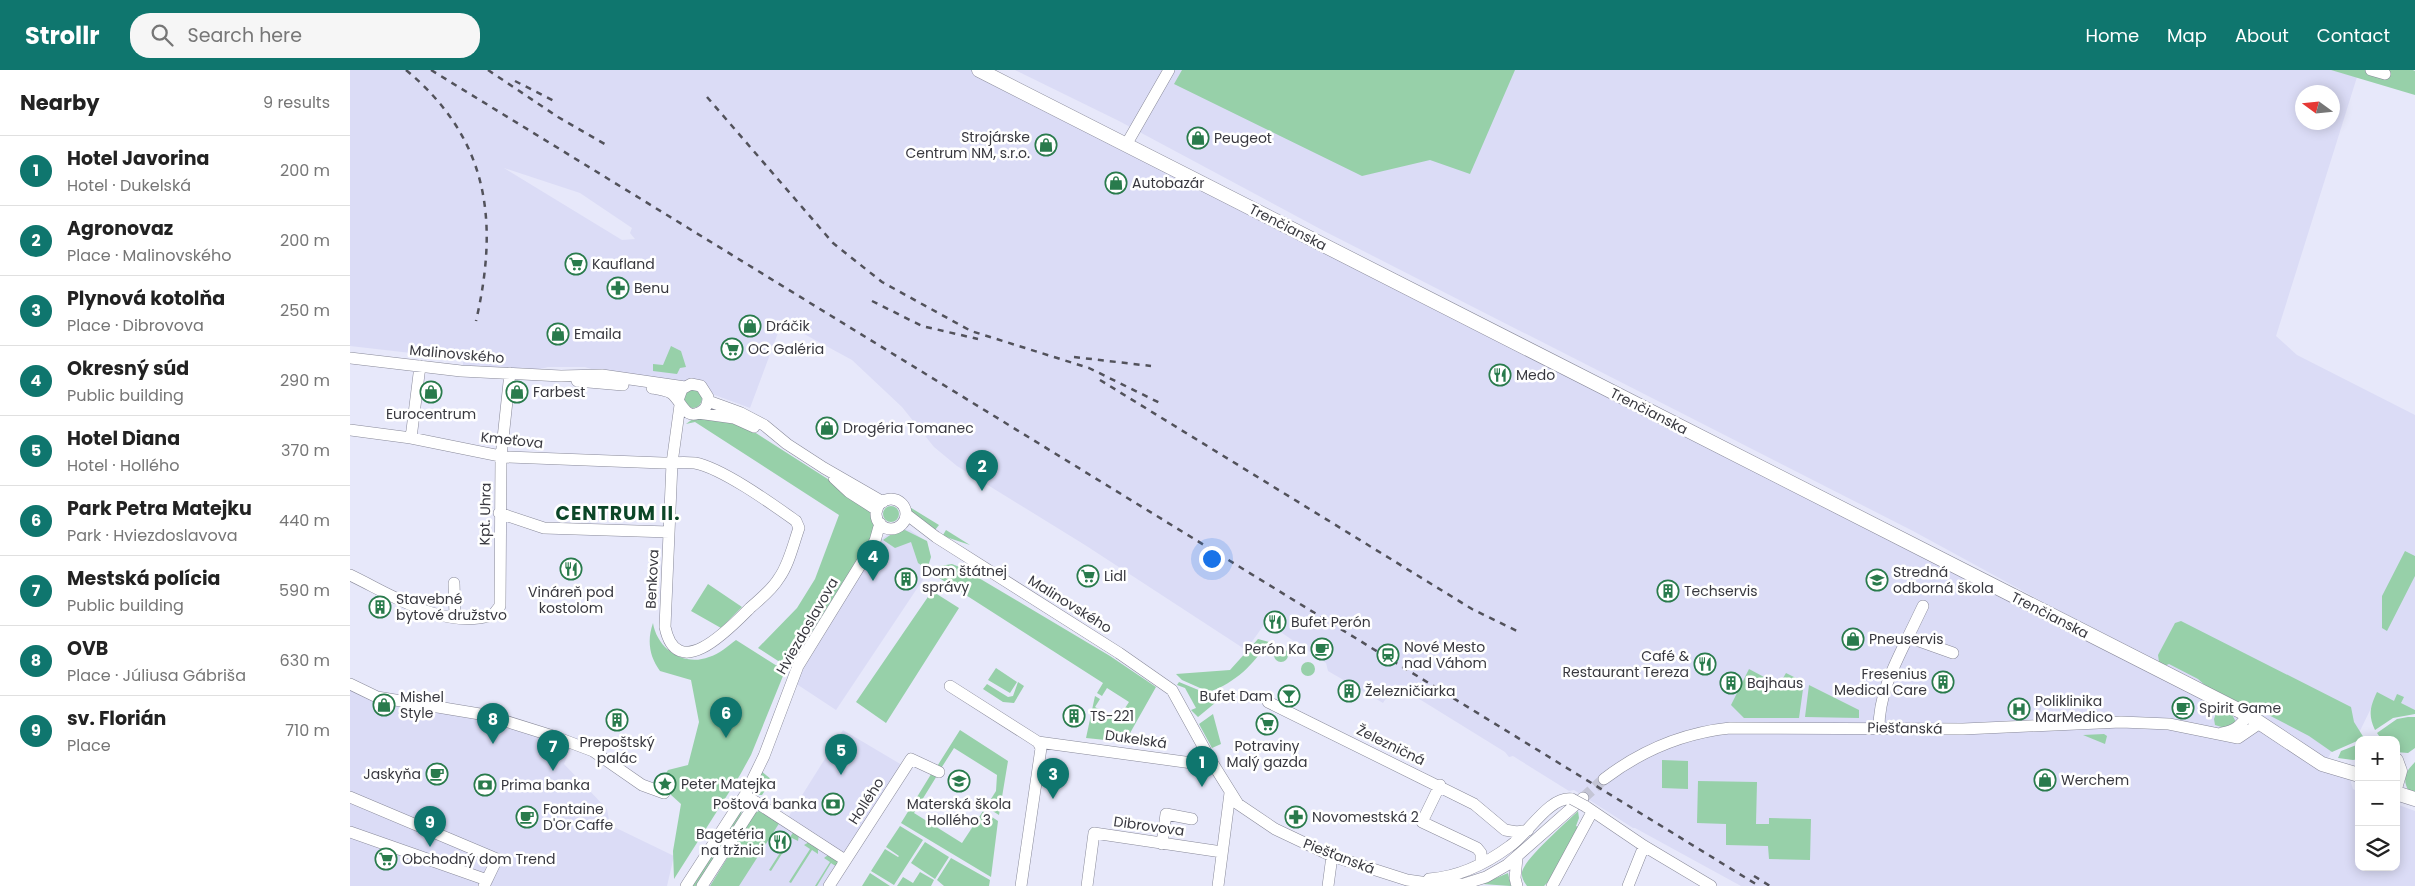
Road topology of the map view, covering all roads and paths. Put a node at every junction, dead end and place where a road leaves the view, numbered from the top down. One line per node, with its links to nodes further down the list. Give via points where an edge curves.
1 (979, 70): 5 (main road, Trenčianska)
2 (1169, 70): 5 (street)
3 (2371, 70): 4 (street)
4 (2385, 74)
5 (1126, 145): 39 (main road, Trenčianska)
6 (350, 358): 7 (street, Malinovského)
7 (420, 366): 8 (street, Malinovského); 17 (street)
8 (510, 373): 9 (street, Malinovského); 18 (street, Kpt. Uhra)
9 (561, 376): 10 (street, Malinovského, via 602,375); 12 (street, Malinovského, via 584,382 662,390 671,393)
10 (685, 387): 11 (street, Malinovského, via 691,384 701,386); 12 (street, via 680,392)
11 (708, 401): 13 (street, via 705,408); 16 (street, Malinovského, via 748,416)
12 (679, 403): 13 (street, Malinovského, via 684,411); 14 (street, Benkova)
13 (695, 414): 14 (street); 16 (street, Malinovského, via 734,418)
14 (678, 429): 19 (street, Benkova)
15 (350, 430): 17 (street, Kmeťova)
16 (776, 436): 20 (street, Malinovského)
17 (411, 438): 18 (street, Kmeťova)
18 (501, 457): 19 (street, Kmeťova); 21 (street, Kpt. Uhra)
19 (672, 463): 26 (street, Benkova); 32 (street, Kmeťova, via 694,463 712,468 796,521 799,528 780,577 719,639 704,648 682,650 667,639)
20 (880, 506): 22 (street, via 890,499 898,500); 23 (street)
21 (499, 513): 26 (street, Benkova, via 544,528); 31 (street, Kpt. Uhra, via 500,606 493,615 484,618)
22 (906, 514): 24 (street); 25 (street, Malinovského)
23 (880, 523): 24 (street); 27 (street, Hviezdoslavova)
24 (896, 527): 25 (street, Malinovského); 27 (street, Hviezdoslavova)
25 (925, 530): 37 (street, Malinovského)
26 (669, 532): 32 (street, Benkova)
27 (875, 541): 56 (street, Hviezdoslavova, via 798,666 764,756)
28 (350, 575): 31 (street, via 436,616)
29 (454, 583): 31 (street)
30 (1923, 606): 33 (street)
31 (456, 617)
32 (665, 627)
33 (1908, 636): 34 (street); 40 (street, via 1887,681)
34 (1953, 653)
35 (350, 684): 53 (street, via 377,697 486,715 553,736 593,751 642,785)
36 (950, 686): 42 (street, Dukelská)
37 (1172, 690): 41 (street, Piešťanská)
38 (1268, 702): 51 (street, Železničná)
39 (2254, 719): 40 (street, Piešťanská, via 2232,732 2217,733 2169,724 2121,722 1963,729); 43 (main road, Trenčianska)
40 (1879, 728): 50 (street, Piešťanská, via 1747,727 1699,732 1656,746)
41 (1200, 741): 44 (street, via 1197,751); 46 (street, Piešťanská)
42 (1038, 742): 44 (street, Dukelská); 75 (street, via 1041,748)
43 (2316, 758): 45 (main road, Trenčianska); 49 (main road, Trenčianska, via 2322,764)
44 (1184, 762): 46 (street, Dukelská)
45 (2355, 763)
46 (1214, 766): 54 (street, Piešťanská)
47 (2400, 771): 52 (main road)
48 (939, 772): 67 (street, Hollého, via 910,758)
49 (2355, 773)
50 (1604, 779)
51 (1440, 785): 60 (street, Železničná, via 1474,804 1510,832); 68 (street, via 1422,822 1476,848 1481,853)
52 (2403, 791)
53 (664, 793)
54 (1230, 793): 64 (street); 65 (street, Piešťanská, via 1238,804 1258,819)
55 (350, 797): 70 (street, via 498,859)
56 (743, 797): 57 (street); 72 (street, Hviezdoslavova)
57 (756, 802): 67 (street); 73 (street)
58 (1583, 804): 60 (street, via 1557,801); 63 (street); 66 (street, Piešťanská); 80 (street)
59 (1192, 819): 62 (street, via 1166,814)
60 (1528, 830): 68 (street, via 1511,845)
61 (350, 832): 70 (street)
62 (1162, 844): 64 (street, Dibrovova); 76 (street, Dibrovova, via 1094,833)
63 (1644, 846): 81 (street); 82 (street)
64 (1222, 852): 77 (street)
65 (1332, 856): 69 (street, Piešťanská, via 1391,876); 78 (street)
66 (1517, 858): 71 (street, Piešťanská); 79 (street, via 1514,878)
67 (845, 860): 74 (street, Hollého)
68 (1481, 863): 69 (street)
69 (1423, 882): 71 (street, Piešťanská)
70 (486, 883)
71 (1468, 885)
72 (686, 886)
73 (702, 886)
74 (829, 886)
75 (1021, 886)
76 (1087, 886)
77 (1218, 886)
78 (1328, 886)
79 (1518, 886)
80 (1552, 886)
81 (1628, 886)
82 (1710, 886)

